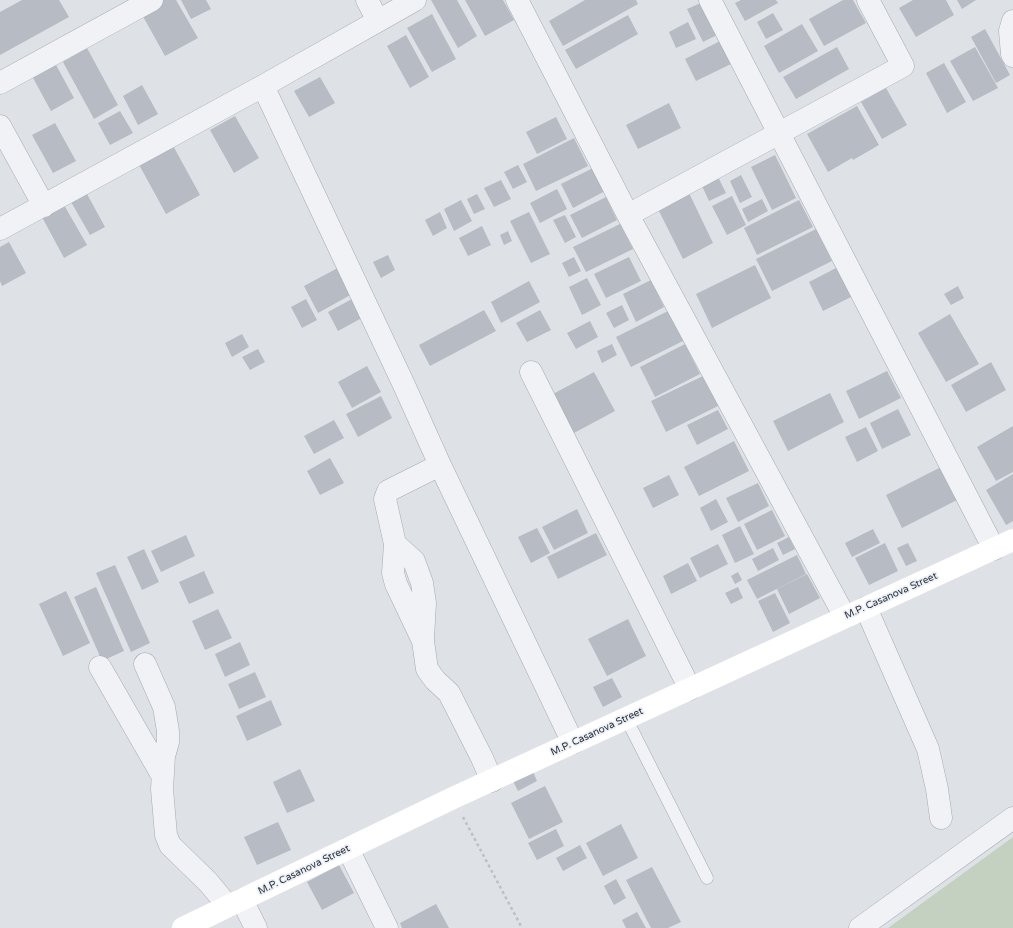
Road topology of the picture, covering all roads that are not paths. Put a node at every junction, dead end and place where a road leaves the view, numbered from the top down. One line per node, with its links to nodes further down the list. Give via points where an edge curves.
1 (152, 0): 10 (street)
2 (367, 0): 7 (street)
3 (416, 0): 7 (street)
4 (517, 0): 15 (street)
5 (710, 0): 13 (street)
6 (868, 0): 13 (street, via 903,66)
7 (378, 20): 11 (street)
8 (1013, 21): 9 (street, via 1010,31)
9 (1013, 56)
10 (0, 82)
11 (263, 86): 14 (street); 18 (street)
12 (0, 126): 14 (street)
13 (778, 133): 15 (street); 19 (street)
14 (44, 206): 16 (street)
15 (628, 214): 21 (street)
16 (0, 229)
17 (531, 372): 24 (street)
18 (440, 466): 26 (street); 28 (street, via 388,491 385,499 395,544 414,561 422,583 425,603 423,641 427,668 449,693)
19 (1003, 545): 20 (street, M.P. Casanova Street)
20 (866, 608): 21 (street, M.P. Casanova Street); 29 (street, via 928,749)
21 (844, 617): 24 (street, M.P. Casanova Street)
22 (145, 664): 27 (street, via 164,707 168,731)
23 (100, 667): 27 (street)
24 (690, 689): 25 (street, M.P. Casanova Street)
25 (626, 718): 26 (street, M.P. Casanova Street); 32 (lane)
26 (573, 743): 28 (street, M.P. Casanova Street)
27 (162, 775): 33 (street, via 166,835 170,845 208,882)
28 (492, 780): 31 (street, M.P. Casanova Street)
29 (941, 818)
30 (1013, 818): 37 (street)
31 (348, 848): 33 (street, M.P. Casanova Street); 36 (street)
32 (707, 878)
33 (235, 903): 34 (street, M.P. Casanova Street); 35 (street)
34 (183, 928)
35 (256, 928)
36 (388, 928)
37 (860, 928)

